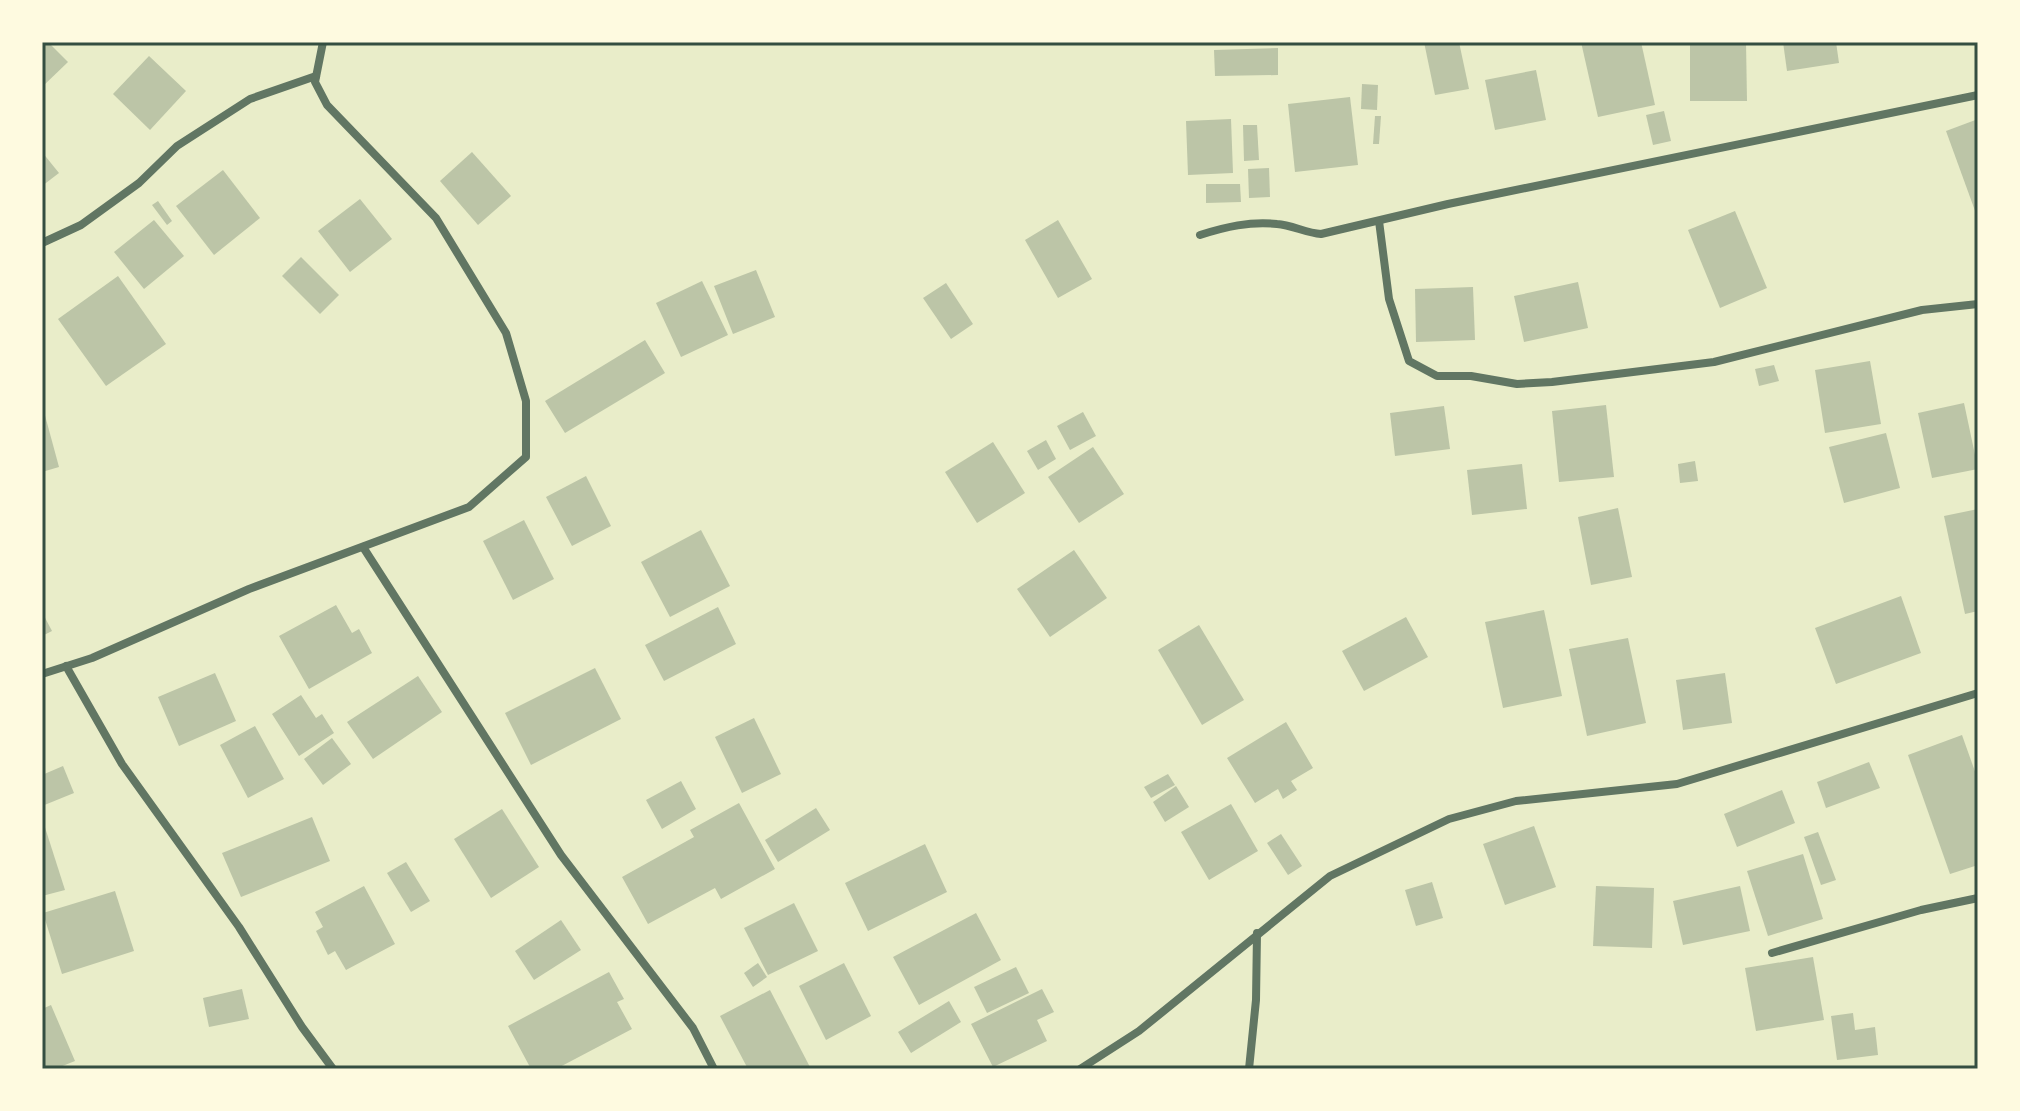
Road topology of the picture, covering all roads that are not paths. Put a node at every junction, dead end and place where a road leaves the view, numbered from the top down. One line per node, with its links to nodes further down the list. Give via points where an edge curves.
1 (323, 42): 2 (street)
2 (316, 76): 6 (street, via 250,99 177,146 139,183 81,225); 8 (street, via 327,105 436,218 506,333 526,401 526,457 469,507)
3 (1978, 95): 4 (street)
4 (1379, 221): 5 (street, via 1321,234 1280,224 1231,225); 7 (street, via 1389,299 1409,361 1437,376 1517,384 1699,364 1922,310)
5 (1200, 235)
6 (42, 243)
7 (1978, 304)
8 (363, 547): 9 (street); 16 (street, via 561,855 693,1028)
9 (66, 666): 10 (street); 15 (street, via 122,764)
10 (42, 674)
11 (1978, 693): 13 (street, via 1677,784 1516,801 1449,819 1330,876)
12 (1978, 898): 14 (street)
13 (1257, 933): 17 (street, via 1139,1031); 18 (street)
14 (1772, 953)
15 (333, 1069)
16 (714, 1069)
17 (1080, 1069)
18 (1249, 1069)

